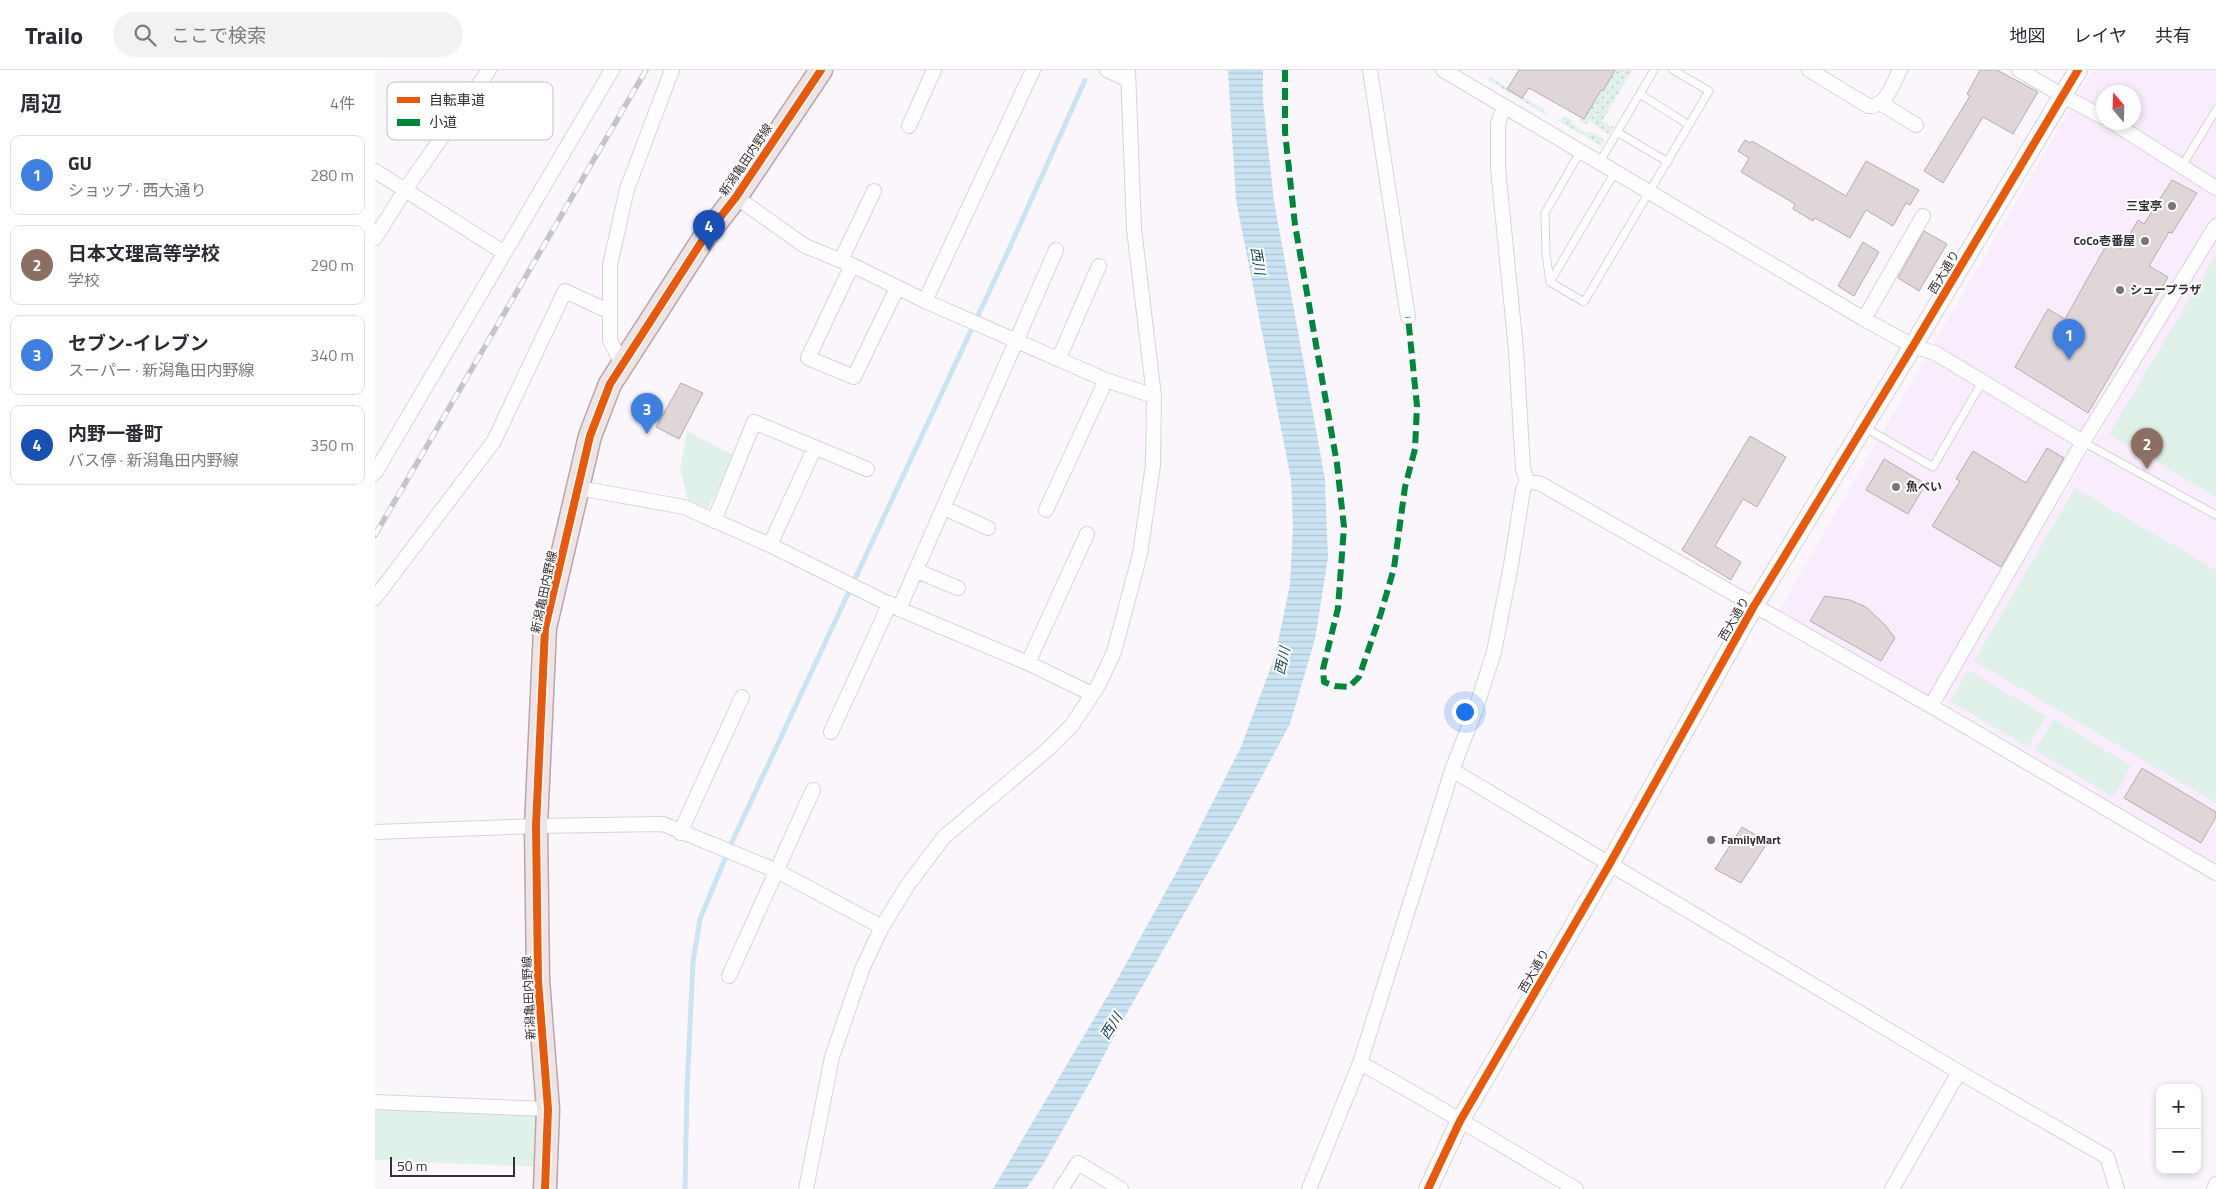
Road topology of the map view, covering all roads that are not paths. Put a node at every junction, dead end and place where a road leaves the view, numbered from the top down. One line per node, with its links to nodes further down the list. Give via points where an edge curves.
1 (489, 70): 17 (street)
2 (612, 70): 45 (street)
3 (672, 70): 51 (street, via 627,189 610,265)
4 (821, 70): 40 (main road, 新潟亀田内野線)
5 (934, 70): 26 (street)
6 (1033, 70): 50 (street)
7 (1107, 70): 16 (street)
8 (1370, 70): 52 (street)
9 (1443, 70): 21 (street)
10 (1654, 70): 18 (lane)
11 (1673, 70): 25 (lane, via 1709,91)
12 (1809, 70): 20 (street, via 1868,106)
13 (1900, 70): 20 (street)
14 (2019, 70): 19 (street)
15 (2078, 70): 19 (street, 西大通り)
16 (1128, 75): 60 (street, via 1134,229)
17 (481, 82)
18 (1640, 94): 25 (lane); 28 (lane)
19 (2063, 96): 23 (street); 55 (street, 西大通り)
20 (1881, 104): 24 (street)
21 (1504, 107): 30 (street); 66 (street, via 1498,123 1498,168 1516,350 1523,469)
22 (2216, 110): 33 (lane)
23 (2096, 113)
24 (1916, 124)
25 (1689, 125): 31 (lane)
26 (909, 126)
27 (2125, 130): 33 (street)
28 (1617, 132): 31 (lane); 32 (lane)
29 (440, 140): 37 (street)
30 (1580, 152): 32 (street); 48 (lane, via 1545,213)
31 (1668, 162): 39 (lane)
32 (1599, 163): 35 (street)
33 (2182, 166): 36 (street)
34 (375, 171): 37 (street)
35 (1615, 172): 39 (street); 48 (lane)
36 (2216, 188)
37 (405, 190): 43 (street); 45 (street)
38 (874, 191): 46 (street)
39 (1649, 192): 48 (lane, via 1584,302); 53 (street)
40 (736, 197): 46 (street, via 805,246); 57 (main road, 新潟亀田内野線, via 704,238)
41 (1923, 216): 53 (street)
42 (2216, 226): 62 (street)
43 (375, 238)
44 (1056, 250): 54 (street)
45 (503, 252): 65 (street)
46 (846, 263): 49 (street); 49 (street, via 808,358 854,377)
47 (1099, 266): 56 (street)
48 (1550, 282)
49 (897, 288): 50 (street)
50 (925, 301): 54 (street)
51 (610, 312): 57 (street, via 610,340); 77 (street, via 565,290 494,441)
52 (1408, 317)
53 (1864, 319): 55 (street)
54 (1017, 340): 56 (street); 68 (street)
55 (1913, 346): 59 (street, via 1935,353); 61 (street, 西大通り)
56 (1059, 358): 58 (street)
57 (623, 364): 67 (main road, 新潟亀田内野線, via 610,384 590,436)
58 (1106, 380): 60 (street); 69 (street)
59 (1982, 382): 61 (lane, via 1933,466); 62 (street)
60 (1154, 396): 81 (street, via 1153,465 1140,554 1114,652)
61 (1864, 427): 79 (street, 西大通り)
62 (2083, 442): 70 (lane); 83 (street)
63 (815, 447): 64 (street); 71 (street, via 755,422); 74 (street)
64 (867, 469)
65 (375, 473)
66 (1527, 481): 79 (street, via 1541,484); 85 (street, via 1493,652)
67 (579, 488): 71 (street, via 684,506); 87 (main road, 新潟亀田内野線, via 545,628)
68 (944, 508): 72 (street); 75 (street)
69 (1046, 510)
70 (2216, 515)
71 (714, 521): 74 (street)
72 (988, 528)
73 (1087, 534): 80 (street)
74 (769, 546): 78 (street)
75 (917, 571): 76 (street); 78 (street)
76 (959, 588)
77 (375, 598)
78 (895, 606): 80 (street); 84 (street)
79 (1754, 606): 83 (street); 90 (street, 西大通り)
80 (1028, 663): 81 (street)
81 (1092, 694): 93 (street, via 1073,725 944,837 907,886)
82 (742, 697): 89 (street)
83 (1931, 706): 92 (street)
84 (831, 732)
85 (1452, 770): 90 (street); 95 (street)
86 (813, 790): 91 (street)
87 (536, 826): 88 (street); 89 (street, via 663,824); 98 (main road, 新潟亀田内野線, via 538,980)
88 (375, 832)
89 (680, 833): 91 (street)
90 (1609, 865): 96 (street); 99 (street, 西大通り)
91 (777, 871): 93 (street); 94 (street)
92 (2216, 874)
93 (882, 927): 102 (street, via 863,967 832,1057)
94 (729, 976)
95 (1360, 1064): 99 (street, via 1426,1098); 105 (street)
96 (1959, 1072): 108 (street); 109 (street, via 2107,1157)
97 (375, 1102): 98 (street)
98 (548, 1109): 101 (main road, 新潟亀田内野線)
99 (1460, 1121): 106 (street, 西大通り); 107 (street)
100 (2216, 1184): 110 (street)
101 (545, 1189)
102 (806, 1189)
103 (1061, 1189): 104 (street, via 1078,1162)
104 (1121, 1189)
105 (1309, 1189)
106 (1428, 1189)
107 (1576, 1189)
108 (1892, 1189)
109 (2117, 1189)
110 (2214, 1189)

